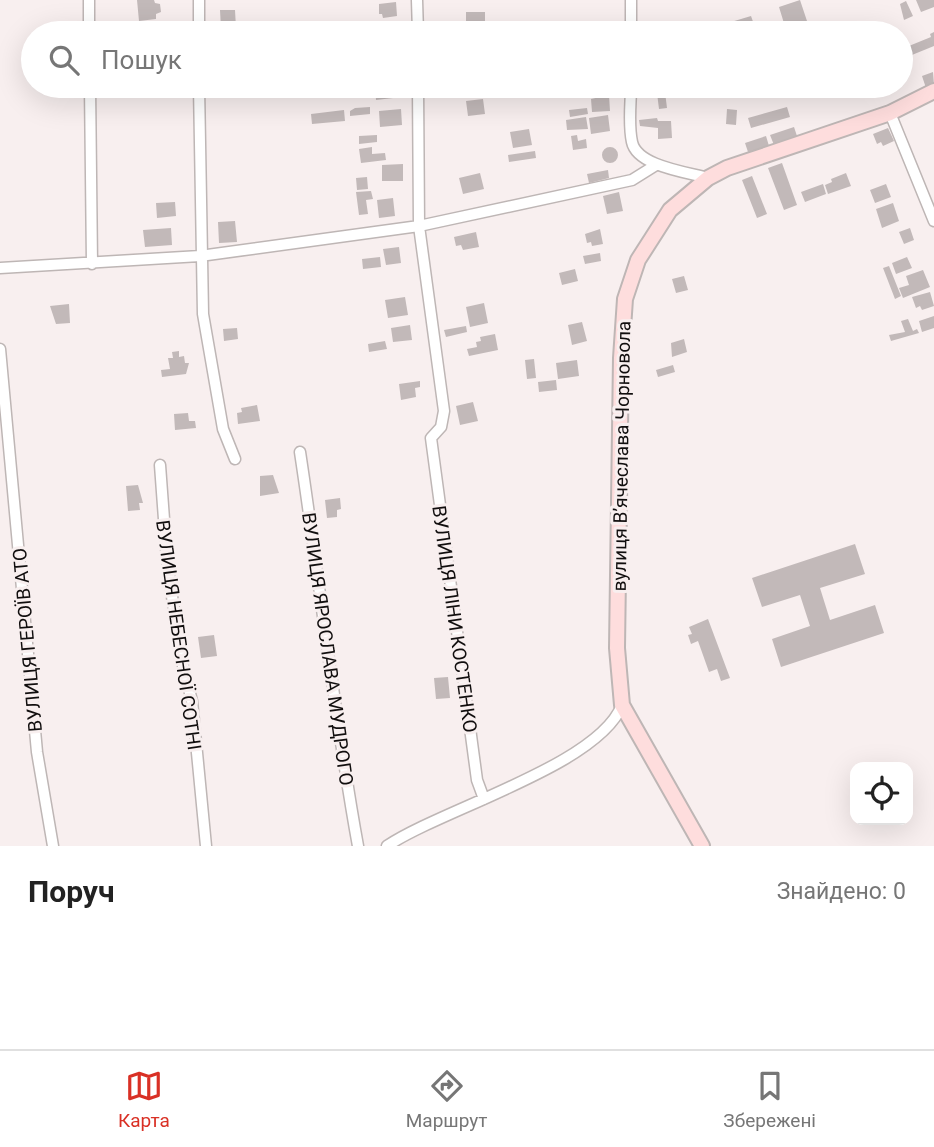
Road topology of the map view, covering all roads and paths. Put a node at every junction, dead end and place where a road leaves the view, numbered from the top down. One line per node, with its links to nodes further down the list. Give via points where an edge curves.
1 (89, 0): 5 (street)
2 (199, 0): 6 (street)
3 (417, 0): 7 (street)
4 (631, 0): 8 (street)
5 (89, 21)
6 (199, 21)
7 (418, 21)
8 (631, 21)
9 (934, 91): 14 (street, вулиця Вʼячеслава Чорновола)
10 (90, 98): 20 (street)
11 (199, 98): 19 (street)
12 (418, 98): 18 (street)
13 (631, 98): 15 (street, via 632,143 644,160)
14 (890, 113): 16 (street, вулиця Вʼячеслава Чорновола); 17 (street)
15 (656, 164): 16 (street); 18 (street, via 632,180)
16 (708, 178): 26 (street, вулиця Вʼячеслава Чорновола, via 670,210 638,260 625,299 617,648)
17 (934, 221)
18 (419, 226): 19 (street); 27 (street, ВУЛИЦЯ ЛІНИ КОСТЕНКО, via 444,411 441,427 431,438 473,753)
19 (201, 257): 20 (street); 24 (street, via 202,314 223,429)
20 (92, 264): 21 (street)
21 (0, 268)
22 (0, 349): 28 (street, ВУЛИЦЯ ГЕРОЇВ АТО, via 37,752)
23 (300, 452): 30 (street, ВУЛИЦЯ ЯРОСЛАВА МУДРОГО)
24 (234, 459)
25 (160, 465): 29 (street, ВУЛИЦЯ НЕБЕСНОЇ СОТНІ, via 167,560 180,654 192,701)
26 (622, 705): 27 (street, via 617,718 570,755); 32 (street)
27 (484, 799): 31 (street)
28 (52, 846)
29 (206, 846)
30 (358, 846)
31 (387, 846)
32 (702, 846)

